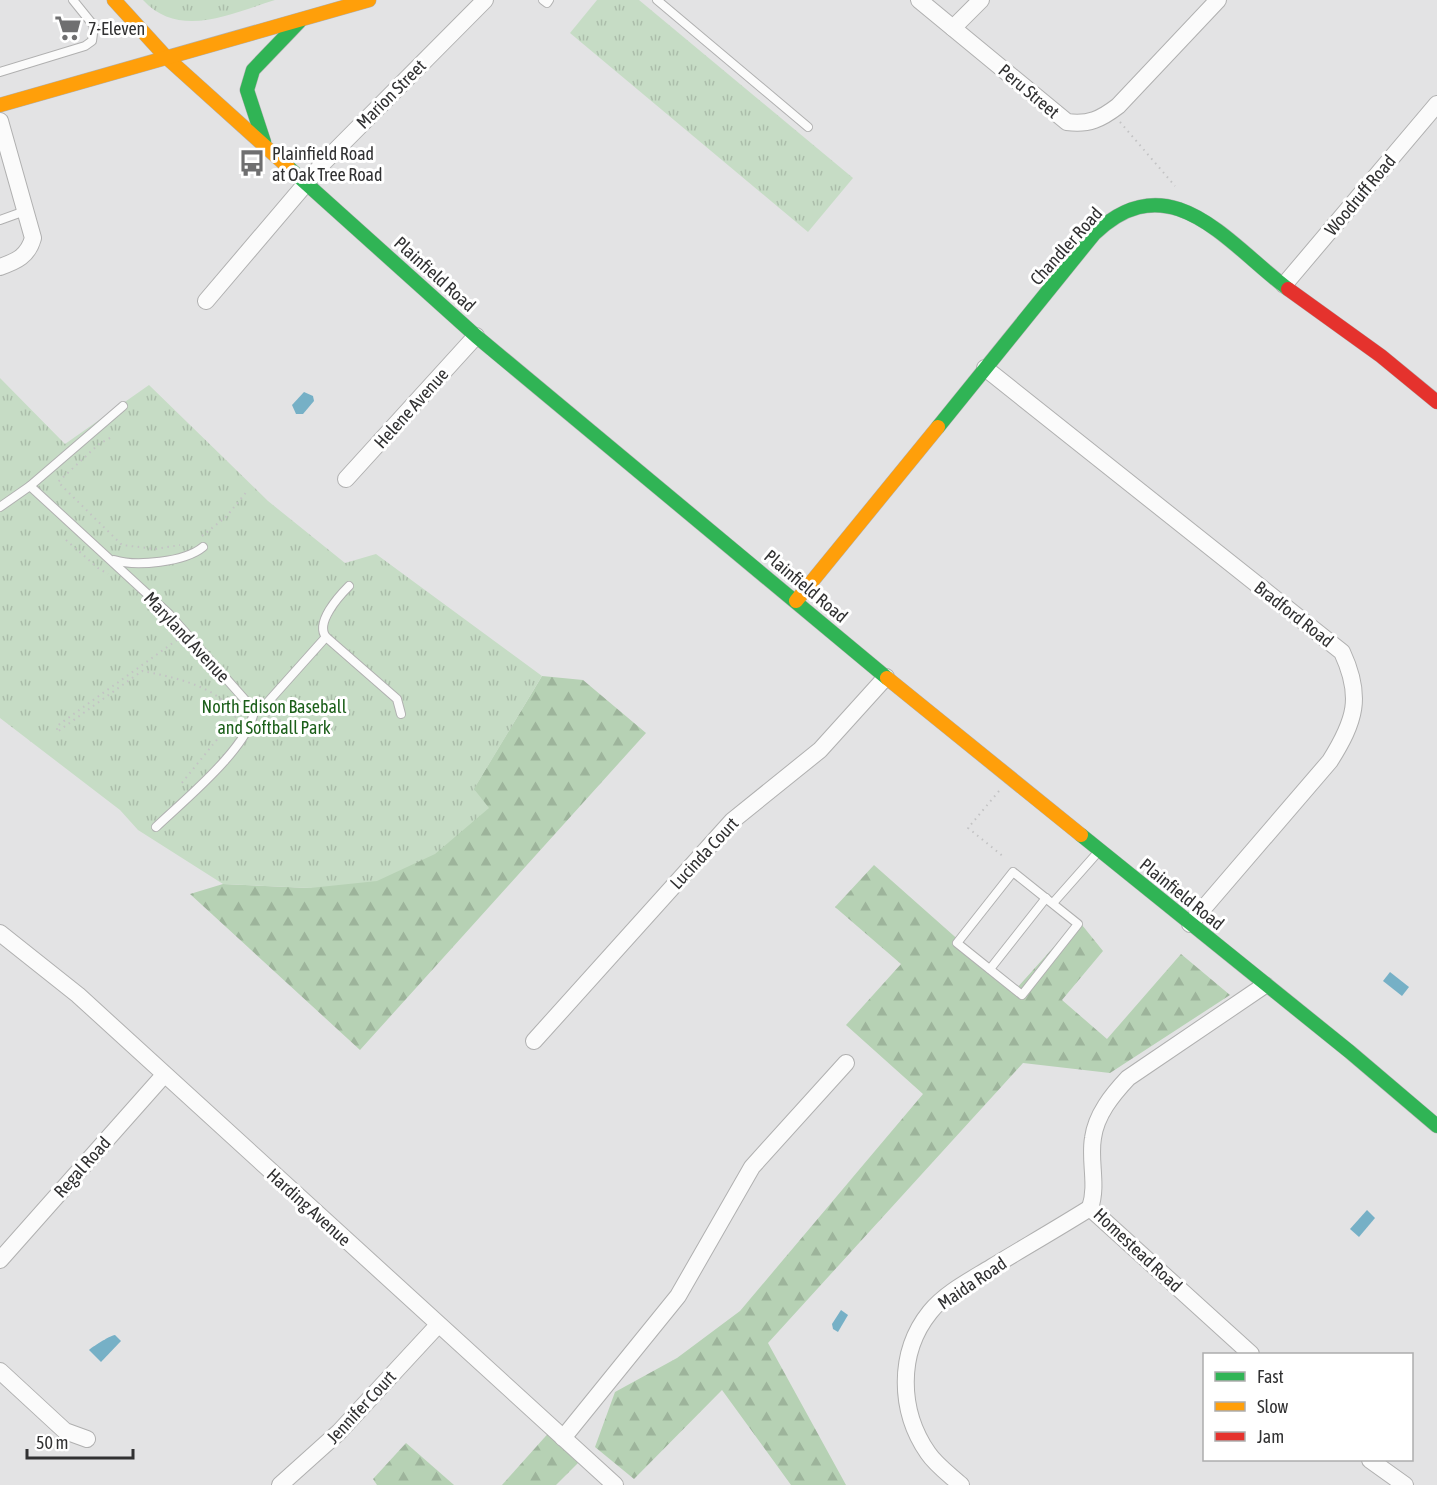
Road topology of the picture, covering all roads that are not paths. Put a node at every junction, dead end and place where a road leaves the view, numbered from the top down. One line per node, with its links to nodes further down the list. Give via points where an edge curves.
1 (73, 0): 14 (lane, via 94,26 92,41)
2 (114, 0): 13 (street, Plainfield Road)
3 (485, 0): 20 (street, Marion Street)
4 (543, 0): 5 (lane)
5 (549, 0)
6 (657, 0): 18 (lane)
7 (919, 0): 12 (street, Peru Street)
8 (981, 0): 12 (street)
9 (1218, 0): 12 (street, Peru Street, via 1111,111 1102,119 1083,124 1067,122)
10 (360, 1): 11 (street)
11 (301, 20): 13 (street); 19 (street, via 259,63 247,90)
12 (953, 28)
13 (166, 57): 16 (street); 19 (street, Plainfield Road)
14 (0, 72)
15 (1437, 104): 24 (street, Woodruff Road)
16 (0, 105)
17 (0, 121): 21 (street)
18 (808, 127)
19 (264, 145): 20 (street, Plainfield Road)
20 (307, 183): 25 (street, Marion Street); 26 (street, Plainfield Road)
21 (25, 211): 22 (lane); 23 (street, via 33,238 30,251)
22 (0, 220)
23 (0, 267)
24 (1284, 285): 27 (street, Chandler Road, via 1193,213 1173,206 1126,209 1094,234); 28 (street, Chandler Road, via 1407,375)
25 (206, 302)
26 (476, 336): 30 (street, Helene Avenue); 36 (street, Plainfield Road)
27 (986, 368): 36 (street, Chandler Road); 44 (street, Bradford Road, via 1342,652 1351,670 1356,698 1348,733 1330,761)
28 (1437, 402)
29 (123, 406): 31 (lane)
30 (346, 479)
31 (30, 486): 32 (lane); 34 (lane, Maryland Avenue)
32 (0, 507)
33 (200, 543): 34 (lane, via 188,555 146,563)
34 (111, 559): 39 (lane, Maryland Avenue, via 169,614)
35 (349, 586): 37 (lane, via 335,602 323,626)
36 (796, 601): 38 (street, Plainfield Road)
37 (327, 638): 39 (lane, via 267,703); 40 (lane, via 397,699)
38 (886, 677): 42 (street, Plainfield Road); 48 (street, Lucinda Court, via 820,750 732,821)
39 (254, 710): 41 (lane, via 250,725 228,758)
40 (400, 714)
41 (156, 827)
42 (1099, 850): 43 (lane); 44 (street, Plainfield Road)
43 (1050, 900): 46 (lane); 46 (lane, via 1078,924 1022,995); 46 (lane, via 1013,872 957,943)
44 (1190, 924): 47 (street, Plainfield Road)
45 (0, 933): 50 (street, Harding Avenue, via 63,982)
46 (990, 969)
47 (1265, 985): 51 (street, Plainfield Road); 52 (street, Homestead Road, via 1128,1078 1113,1094 1093,1138 1094,1191)
48 (534, 1041)
49 (846, 1063): 57 (street, via 752,1167 678,1296)
50 (164, 1074): 53 (street, Regal Road); 54 (street, Harding Avenue)
51 (1437, 1126)
52 (1090, 1208): 55 (street, Homestead Road); 62 (street, Maida Road, via 958,1288 930,1312 918,1332 904,1378 910,1414 929,1456)
53 (0, 1260)
54 (438, 1325): 57 (street, Harding Avenue); 60 (street, Jennifer Court, via 339,1432)
55 (1250, 1353)
56 (0, 1371): 58 (street, via 64,1431)
57 (563, 1438): 61 (street, Harding Avenue)
58 (87, 1439)
59 (1371, 1461): 63 (street)
60 (280, 1485)
61 (615, 1485)
62 (960, 1485)
63 (1405, 1485)

